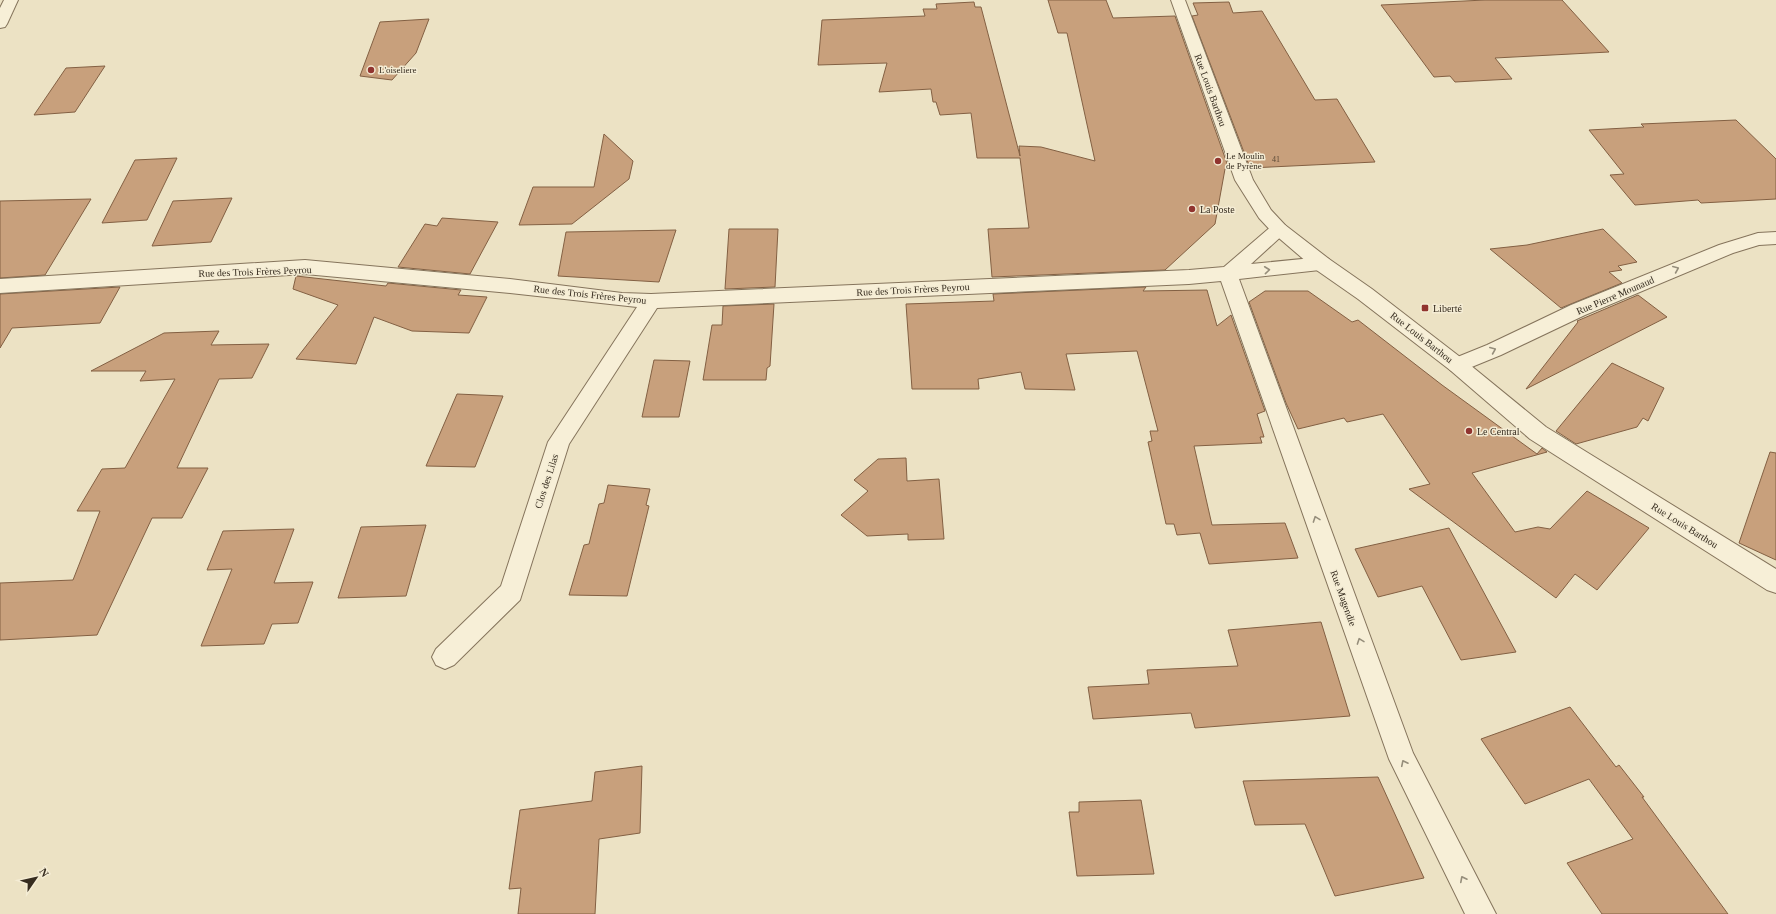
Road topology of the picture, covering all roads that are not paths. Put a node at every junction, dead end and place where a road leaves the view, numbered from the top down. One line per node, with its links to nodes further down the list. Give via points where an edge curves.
1 (11, 0): 3 (street)
2 (1178, 0): 4 (street, Rue Louis Barthou, via 1244,180 1265,214)
3 (0, 24)
4 (1279, 229): 6 (street, Rue Louis Barthou); 7 (street)
5 (1776, 238): 10 (street, Rue Pierre Mounaud, one-way to 5, via 1578,310 1726,249 1758,239)
6 (1322, 264): 7 (street, Rue des Trois Frères Peyrou, one-way to 6); 10 (street, Rue Louis Barthou)
7 (1228, 274): 9 (street, Rue des Trois Frères Peyrou); 13 (street, Rue Magendie, one-way to 7, via 1402,759)
8 (0, 286): 9 (street, Rue des Trois Frères Peyrou, via 305,267)
9 (651, 301): 12 (street, Clos des Lilas, via 559,442 511,592)
10 (1457, 365): 11 (street, Rue Louis Barthou, via 1538,433)
11 (1776, 582)
12 (445, 656)
13 (1481, 914)

